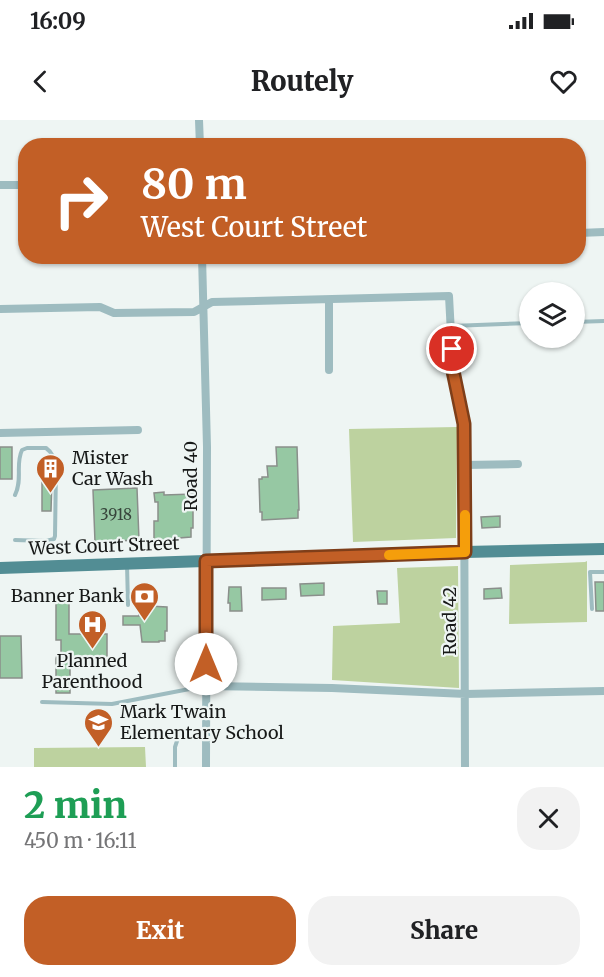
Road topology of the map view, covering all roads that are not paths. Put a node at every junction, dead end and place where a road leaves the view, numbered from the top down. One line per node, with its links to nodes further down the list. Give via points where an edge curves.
1 (199, 120): 2 (street)
2 (200, 138)
3 (0, 185): 4 (street)
4 (18, 185)
5 (604, 232): 6 (street)
6 (586, 233)
7 (202, 264): 9 (street, Road 40)
8 (329, 300): 9 (street, via 212,302); 14 (street, Road 42, via 449,296); 15 (street)
9 (204, 307): 10 (street, via 194,312 114,313 100,307); 24 (street, Road 40)
10 (0, 309)
11 (604, 321): 12 (lane)
12 (585, 322)
13 (519, 323): 14 (lane)
14 (451, 326): 19 (street, Road 42, via 453,371 464,424)
15 (329, 370)
16 (138, 430): 17 (street)
17 (0, 433)
18 (518, 464): 19 (street)
19 (465, 465): 23 (street, Road 42)
20 (15, 495): 21 (lane, via 22,450 49,450 56,468 54,539)
21 (15, 540)
22 (604, 549): 23 (main road, West Court Street)
23 (465, 552): 24 (main road, West Court Street); 32 (street, Road 42)
24 (206, 561): 25 (main road, West Court Street); 30 (street, Road 40)
25 (127, 564): 26 (main road, West Court Street); 28 (lane)
26 (0, 568)
27 (604, 572): 29 (lane, via 590,572)
28 (128, 604)
29 (592, 609)
30 (206, 686): 32 (street); 33 (lane, via 112,704); 36 (street, Road 40)
31 (604, 691): 32 (street)
32 (466, 694): 37 (street, Road 42)
33 (42, 702)
34 (187, 734): 35 (lane, via 176,743)
35 (176, 767)
36 (206, 767)
37 (465, 767)

